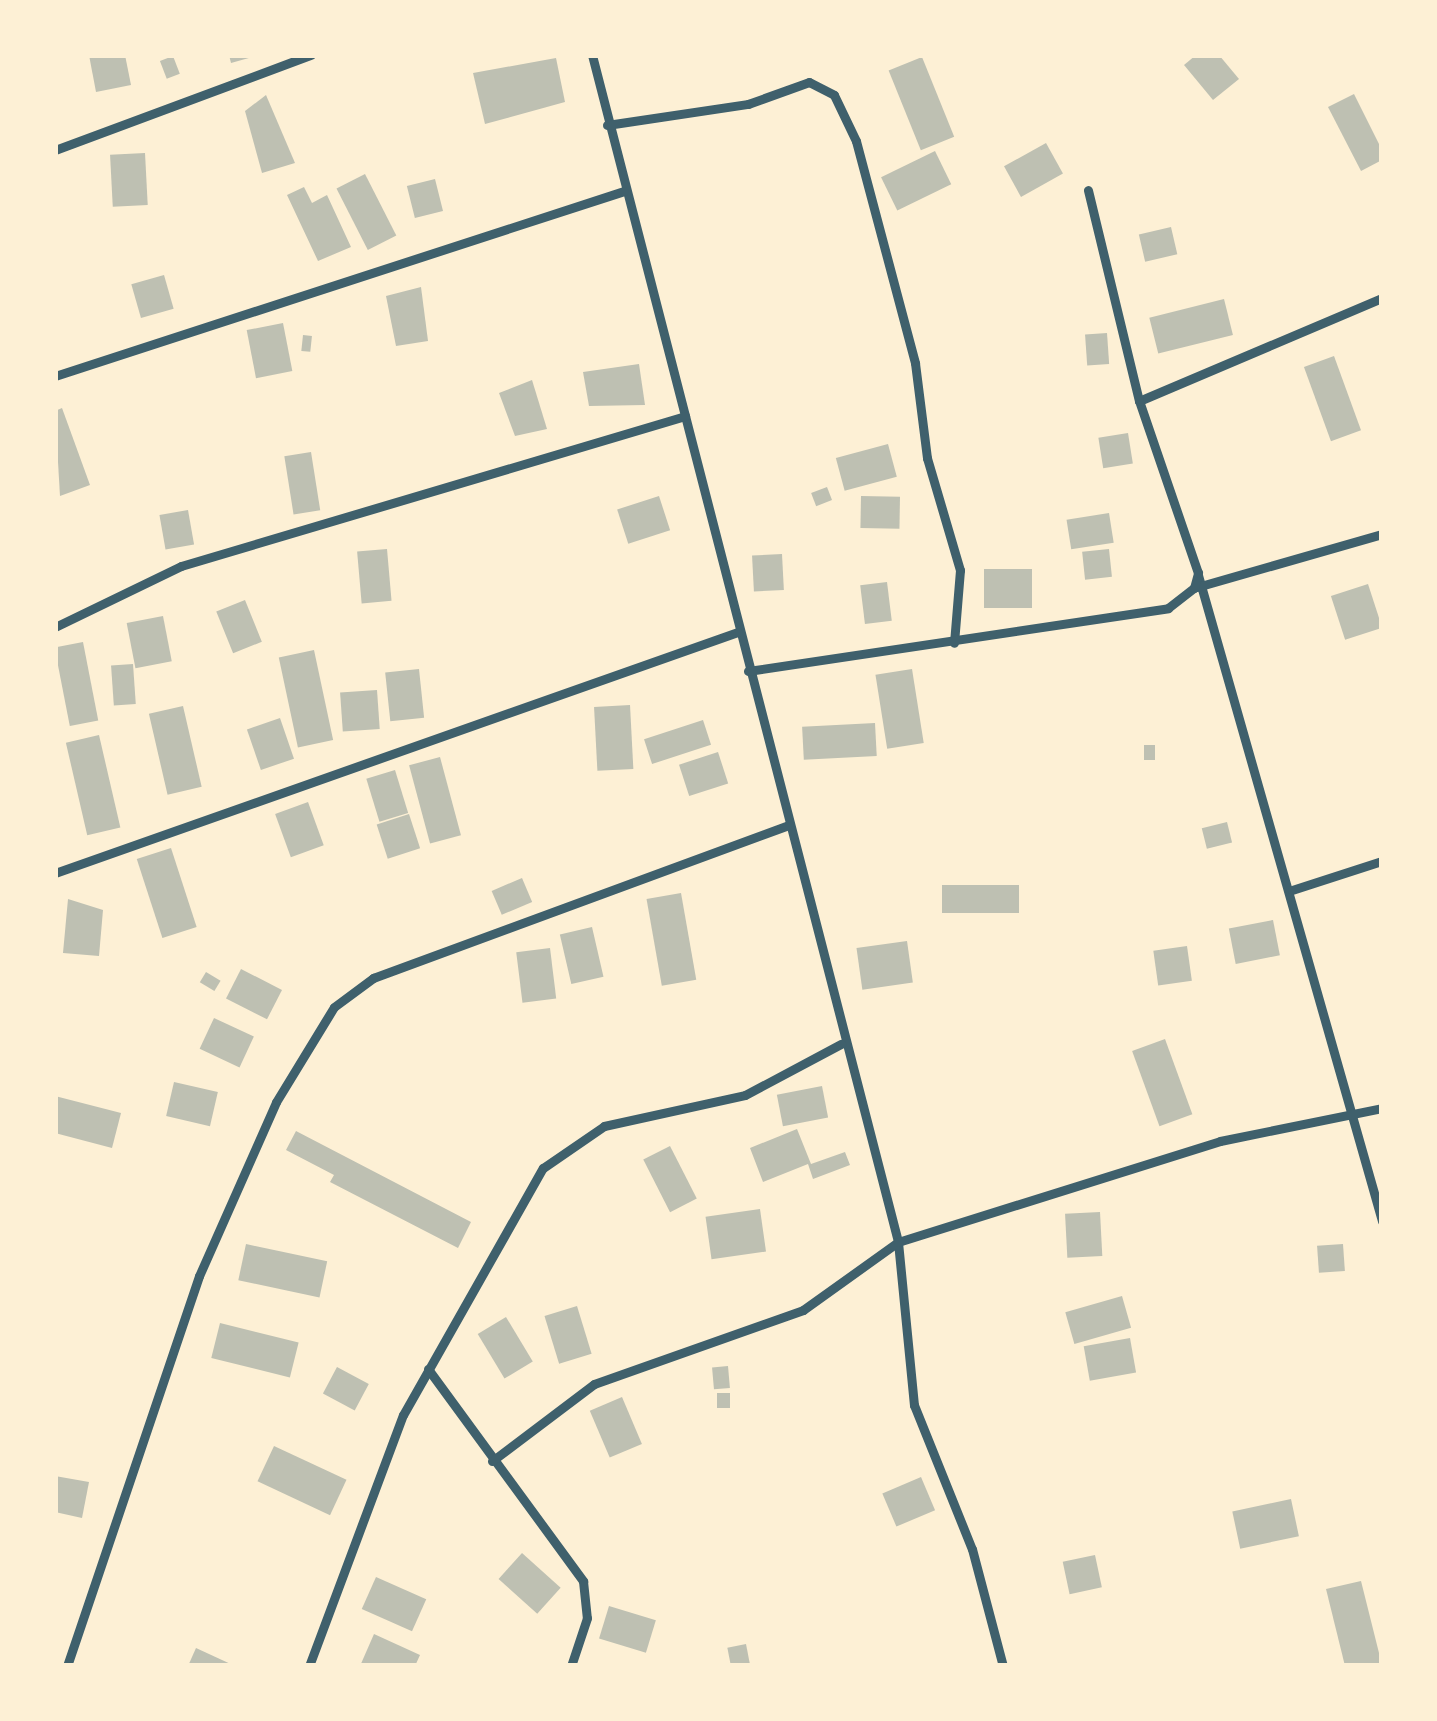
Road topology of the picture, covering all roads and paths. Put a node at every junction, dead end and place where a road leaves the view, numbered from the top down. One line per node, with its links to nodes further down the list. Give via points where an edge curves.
1 (311, 55): 4 (street)
2 (592, 55): 3 (street)
3 (607, 125): 5 (street); 15 (street, via 758,101 809,82 834,95 856,141 915,363 927,458 960,570)
4 (55, 150)
5 (624, 190): 8 (street); 10 (street)
6 (1088, 190): 9 (street)
7 (1382, 298): 9 (street)
8 (55, 376)
9 (1139, 400): 12 (street)
10 (685, 416): 13 (street, via 181,566); 14 (street)
11 (1382, 534): 12 (street)
12 (1198, 587): 15 (street, via 1168,608); 20 (street)
13 (55, 627)
14 (738, 632): 16 (street); 19 (street)
15 (954, 643): 16 (street)
16 (748, 670): 17 (street)
17 (789, 826): 21 (street); 28 (street, via 373,978 334,1006 276,1102 200,1276)
18 (1382, 861): 20 (street)
19 (55, 873)
20 (1292, 890): 23 (street)
21 (841, 1044): 25 (street); 26 (street, via 745,1095 604,1126 558,1150)
22 (1382, 1108): 23 (street)
23 (1358, 1115): 24 (street); 25 (street, via 1220,1142)
24 (1382, 1222)
25 (898, 1242): 27 (street, via 803,1310 594,1384); 31 (street, via 914,1406 972,1549)
26 (428, 1368): 27 (street); 29 (street)
27 (492, 1461): 30 (street, via 584,1581 587,1618)
28 (67, 1666)
29 (309, 1666)
30 (571, 1666)
31 (1003, 1666)

